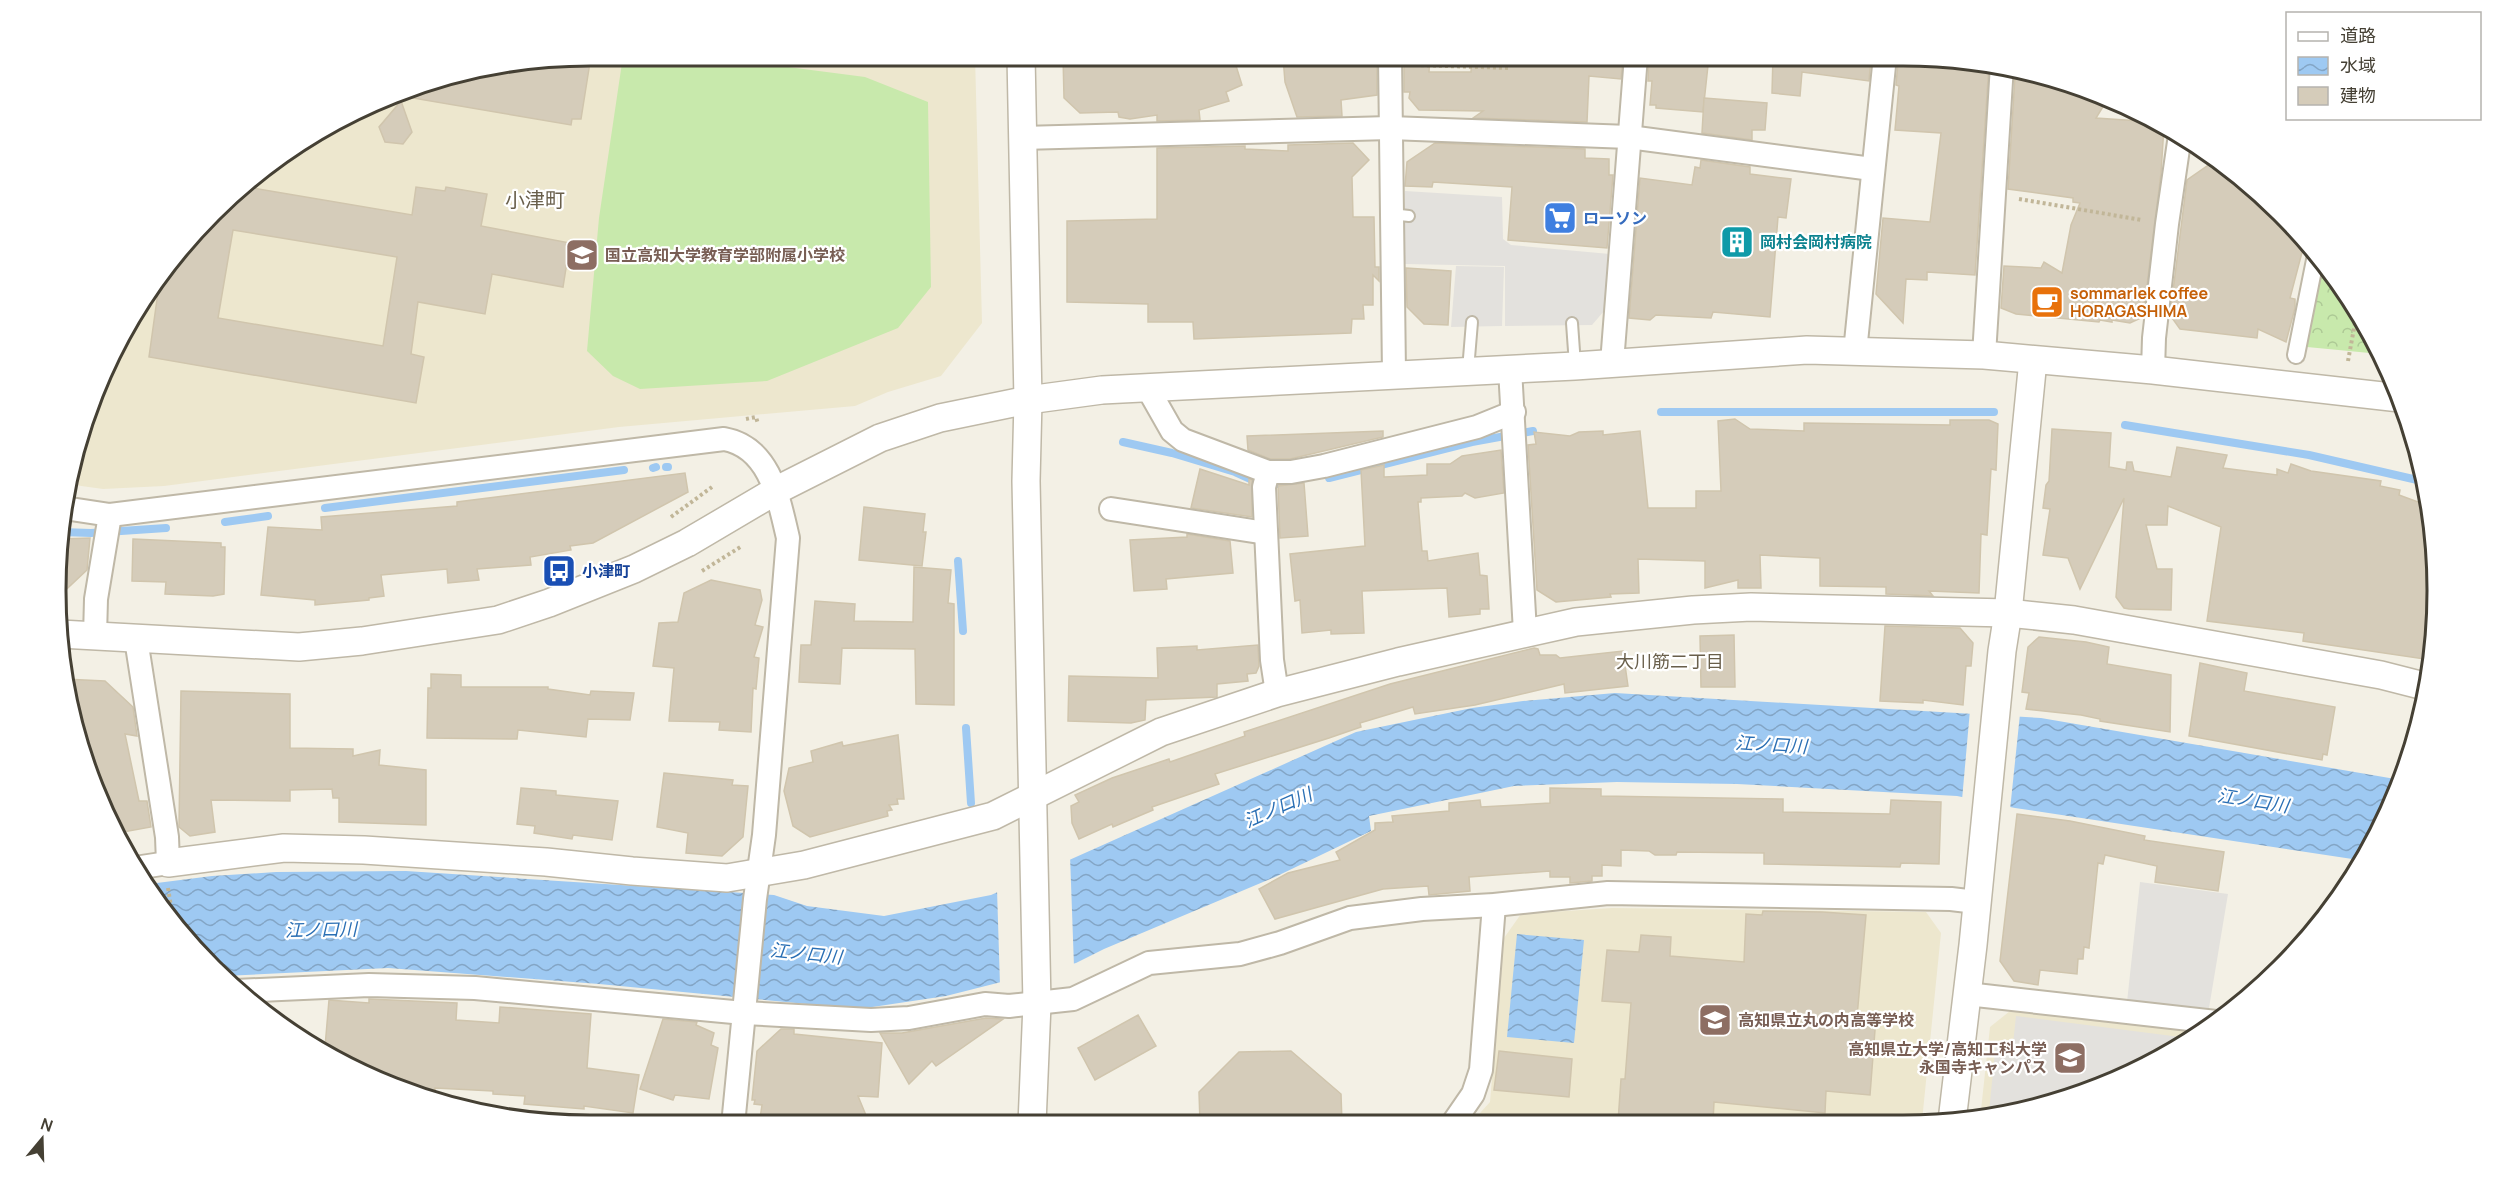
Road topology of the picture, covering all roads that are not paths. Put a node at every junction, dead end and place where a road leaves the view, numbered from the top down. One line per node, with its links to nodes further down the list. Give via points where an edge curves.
1 (1021, 66): 8 (street)
2 (1390, 66): 6 (street)
3 (1635, 66): 7 (street)
4 (1884, 66): 10 (street)
5 (2001, 75): 15 (street)
6 (1390, 128): 7 (street); 8 (street); 23 (street, via 1400,215)
7 (1629, 137): 10 (street); 18 (street)
8 (1022, 138): 26 (street)
9 (2183, 147): 21 (street, via 2167,225)
10 (1872, 169): 14 (street)
11 (2314, 265): 16 (street)
12 (1472, 322): 22 (lane)
13 (1572, 323): 19 (lane)
14 (1855, 352): 15 (street); 18 (street, via 1807,350)
15 (1984, 355): 17 (street)
16 (2296, 355)
17 (2033, 360): 21 (street); 34 (street)
18 (1612, 363): 19 (street)
19 (1575, 366): 20 (street)
20 (1510, 369): 22 (street); 27 (street)
21 (2153, 370): 25 (street)
22 (1468, 371): 23 (street)
23 (1394, 373): 24 (street)
24 (1147, 387): 26 (street); 28 (street, via 1172,431 1183,440)
25 (2390, 397)
26 (1028, 400): 29 (street, via 940,418 880,438); 41 (street)
27 (1514, 415): 28 (street); 35 (street)
28 (1266, 480): 33 (street)
29 (777, 490): 32 (street, via 756,456 738,442 724,439); 38 (street, via 634,569 498,620 299,647); 44 (street, via 788,538)
30 (72, 509): 32 (street)
31 (1112, 509): 33 (street)
32 (110, 515): 37 (street, via 96,599)
33 (1266, 532): 40 (street)
34 (2008, 613): 35 (street, via 1751,607 1576,622); 39 (street, via 2074,620); 45 (street)
35 (1525, 632): 40 (street)
36 (68, 634): 37 (street)
37 (95, 636): 38 (street)
38 (136, 639): 43 (street, via 167,837)
39 (2418, 685)
40 (1277, 693): 41 (street, via 1161,732)
41 (1032, 797): 44 (street, via 993,816 804,865); 48 (street)
42 (146, 869): 43 (street)
43 (167, 871): 44 (street, via 284,848 452,855 727,878 734,875)
44 (757, 883): 50 (street)
45 (1976, 902): 46 (street, via 1608,893); 49 (street)
46 (1494, 905): 48 (street, via 1350,918 1240,954 1149,963 1075,999); 55 (street, via 1481,1070 1473,1094)
47 (251, 990): 50 (street, via 369,985 475,988)
48 (1037, 994): 50 (street, via 1009,1006 985,1004 909,1018 871,1020); 54 (street)
49 (1967, 994): 51 (street); 52 (street)
50 (744, 1007): 53 (street)
51 (2203, 1021)
52 (1953, 1113)
53 (734, 1115)
54 (1032, 1115)
55 (1459, 1115)

